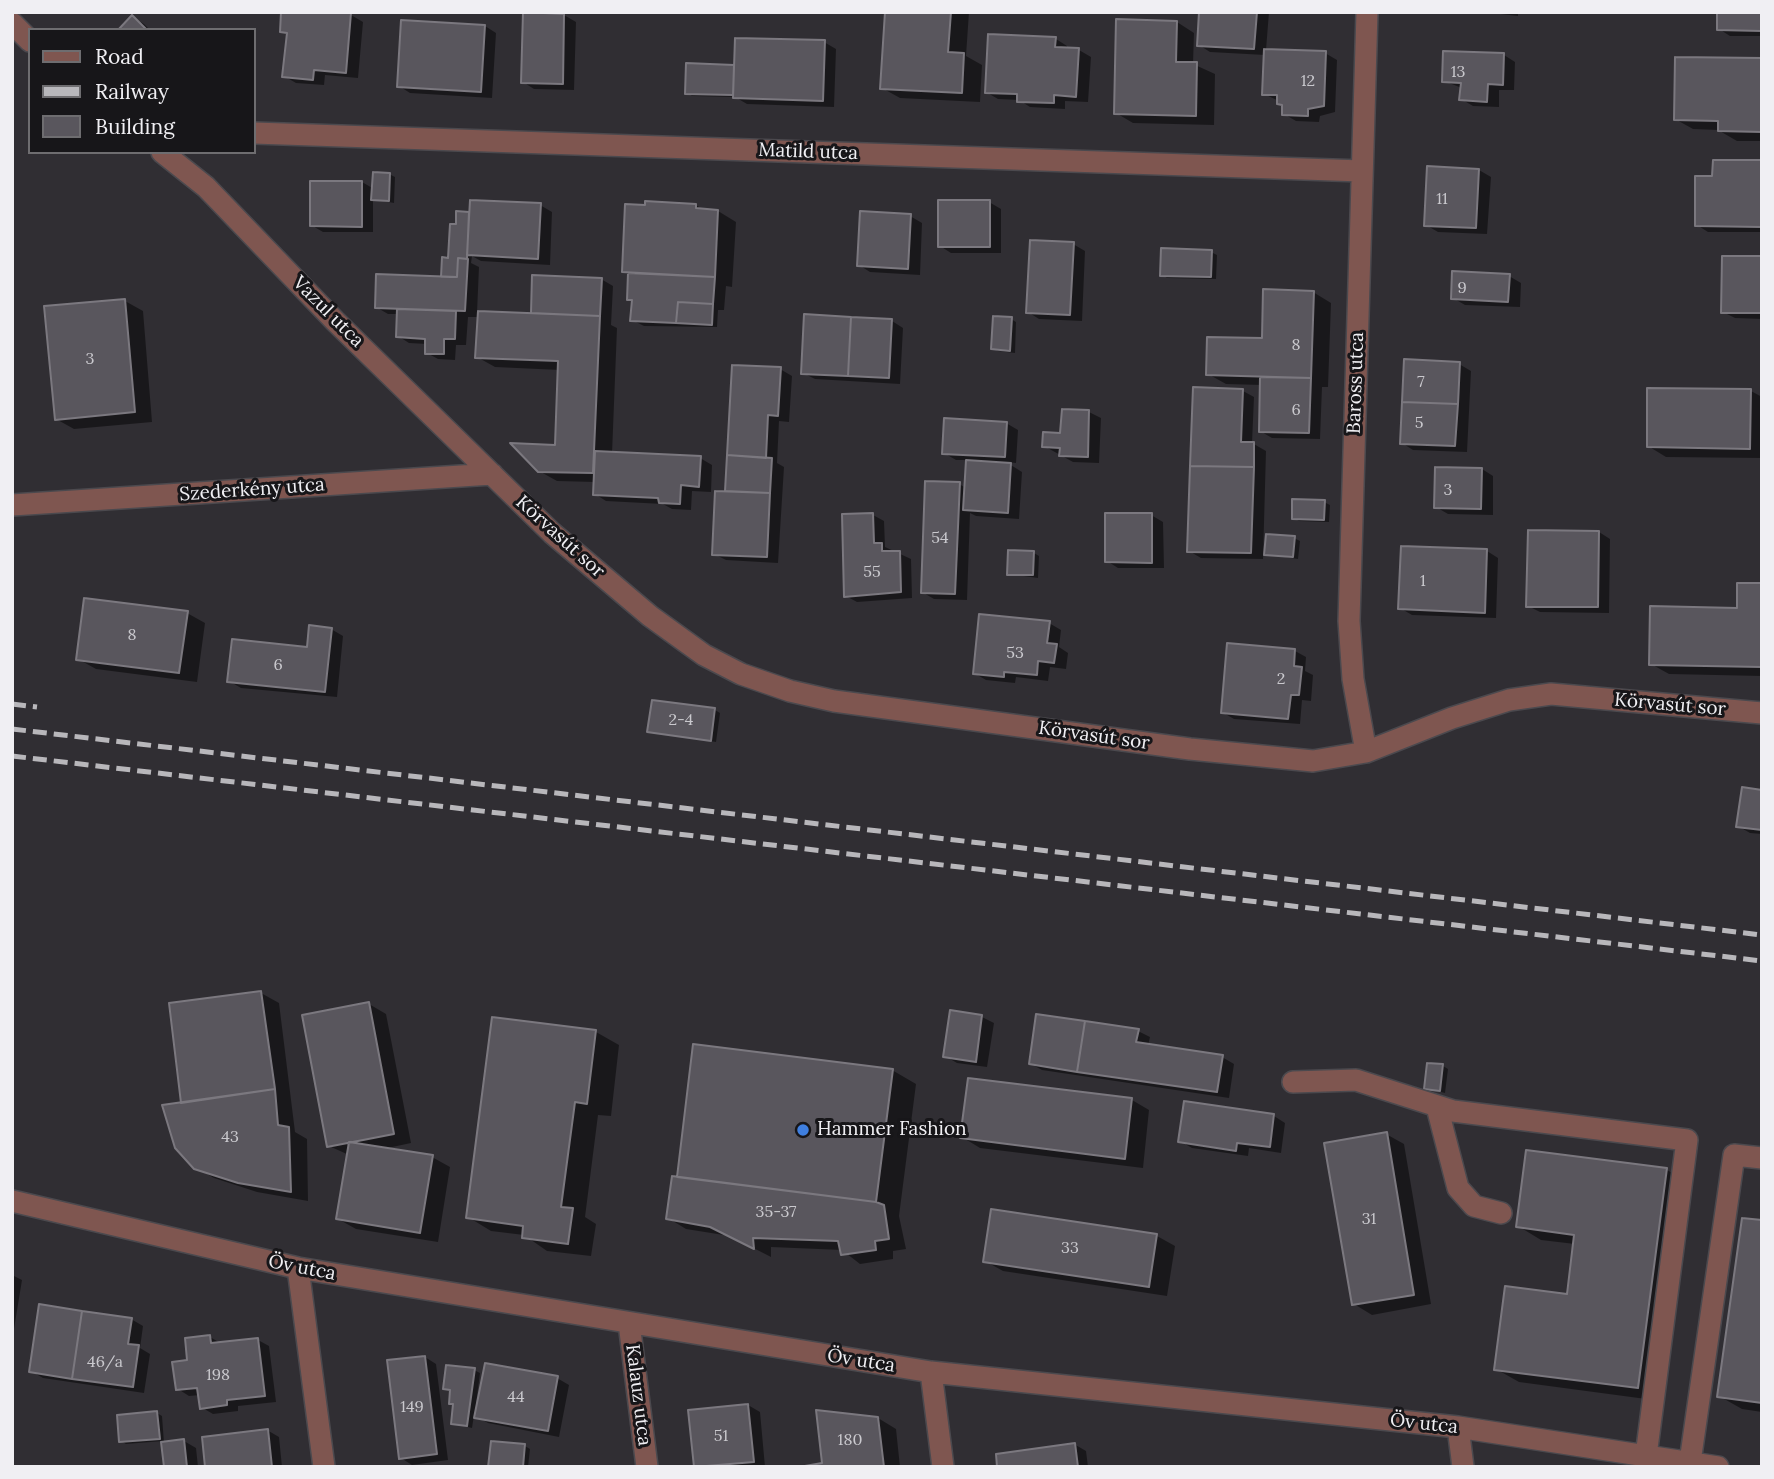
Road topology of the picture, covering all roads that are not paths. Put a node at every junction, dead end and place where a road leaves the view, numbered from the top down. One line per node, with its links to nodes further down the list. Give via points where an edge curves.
1 (1367, 12): 6 (street, Baross utca)
2 (12, 23): 3 (street)
3 (28, 39)
4 (256, 133): 6 (street, Matild utca)
5 (164, 154): 7 (street, Vazul utca, via 206,187)
6 (1362, 171): 10 (street, Baross utca, via 1349,621)
7 (492, 474): 8 (street, Szederkény utca); 10 (street, Körvasút sor, via 552,533 650,616 704,655 790,691 834,701 1190,749 1313,761)
8 (12, 505)
9 (1762, 713): 10 (street, Körvasút sor, via 1552,694 1509,700)
10 (1366, 752)
11 (1293, 1082): 12 (street, via 1372,1083)
12 (1437, 1107): 15 (street, via 1458,1188 1474,1206); 20 (street, via 1687,1140)
13 (1762, 1158): 21 (street, via 1734,1155)
14 (12, 1201): 16 (street, Öv utca)
15 (1501, 1213)
16 (298, 1268): 17 (street, Öv utca); 22 (street)
17 (629, 1323): 18 (street, Öv utca); 23 (street, Kalauz utca)
18 (931, 1372): 19 (street, Öv utca); 24 (street)
19 (1458, 1427): 20 (street, Öv utca); 25 (street)
20 (1646, 1455): 21 (street, Öv utca)
21 (1690, 1462): 26 (street, Öv utca)
22 (324, 1467)
23 (647, 1467)
24 (943, 1467)
25 (1463, 1467)
26 (1718, 1467)

